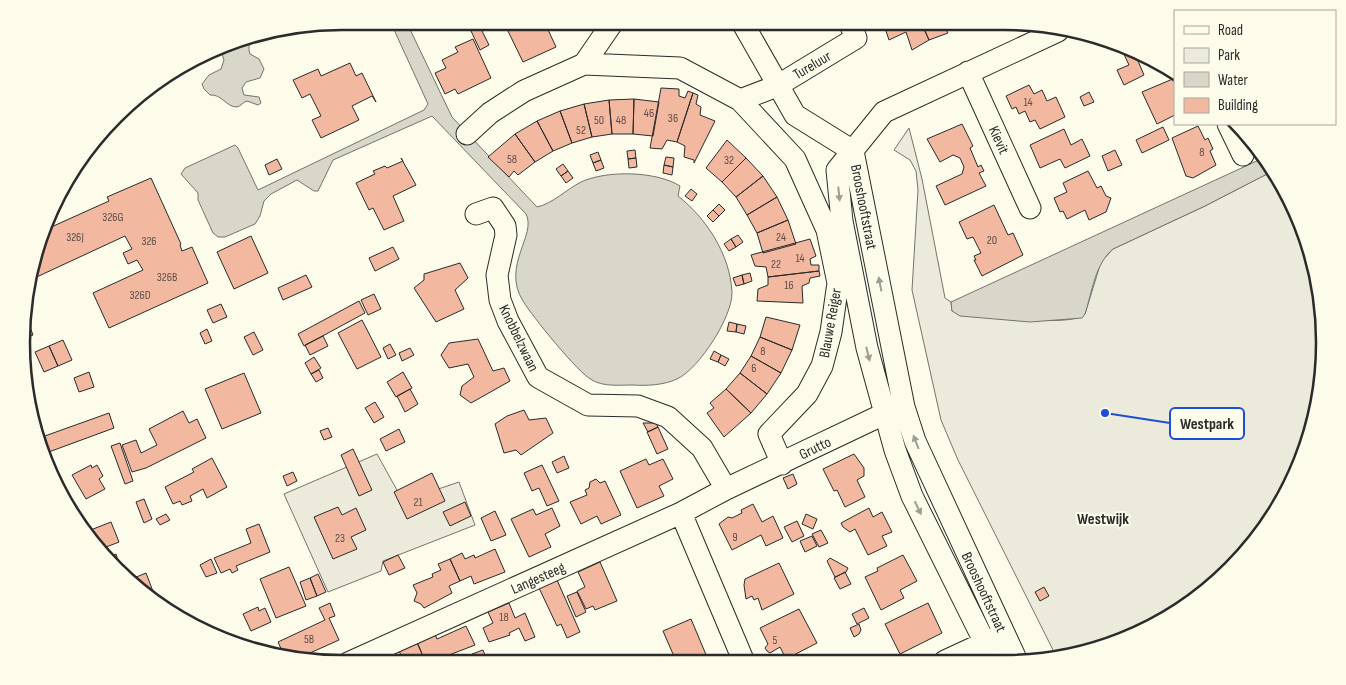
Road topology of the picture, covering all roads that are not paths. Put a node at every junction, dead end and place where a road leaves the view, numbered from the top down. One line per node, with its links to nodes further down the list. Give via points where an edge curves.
1 (607, 30): 5 (street)
2 (746, 30): 7 (street)
3 (852, 30): 7 (street, Tureluur, via 856,38)
4 (1051, 34): 6 (street)
5 (584, 64): 8 (street, Blauwe Reiger, via 680,68); 10 (street, Blauwe Reiger, via 524,91 490,113)
6 (968, 72): 11 (street, via 884,112); 13 (street, Kievit)
7 (777, 86): 8 (street); 11 (street, via 795,115)
8 (740, 100): 17 (street, Blauwe Reiger, via 795,159 827,230 838,283 822,366 806,394 769,434)
9 (1230, 128): 12 (street)
10 (467, 134)
11 (853, 151): 15 (street, Brooshooftstraat, one-way to 11); 16 (street, Brooshooftstraat, one-way to 16, via 837,170 842,220 867,348)
12 (1243, 156)
13 (1030, 208)
14 (476, 214): 18 (street, Knobbelzwaan, via 493,208 505,226 497,274 500,300 538,377 588,405 638,406 668,417 702,448)
15 (904, 407): 16 (street, Grutto); 20 (street, Brooshooftstraat, one-way to 15, via 915,441)
16 (884, 414): 17 (street, Grutto); 21 (street, Brooshooftstraat, one-way to 21, via 912,496)
17 (782, 464): 18 (street, Grutto)
18 (726, 489): 19 (street, Langesteeg)
19 (680, 513): 22 (street, Langesteeg); 23 (street)
20 (1004, 634): 21 (street); 25 (street, Brooshooftstraat)
21 (989, 652): 24 (street)
22 (366, 655)
23 (741, 655)
24 (974, 655)
25 (1014, 655)

